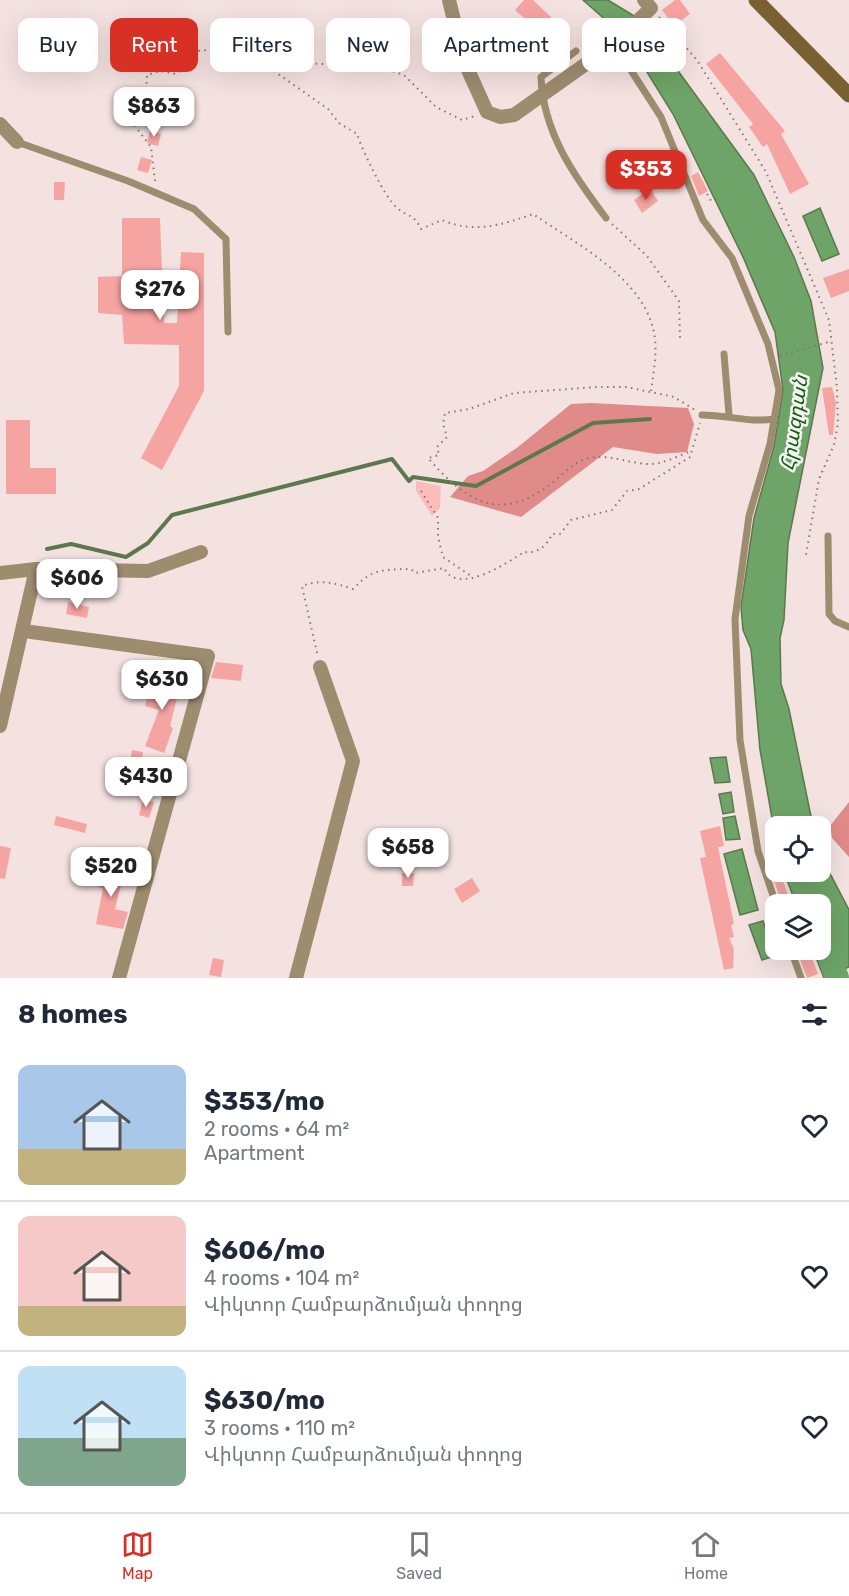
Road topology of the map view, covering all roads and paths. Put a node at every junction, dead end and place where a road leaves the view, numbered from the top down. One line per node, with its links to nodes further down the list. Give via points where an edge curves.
1 (449, 0): 12 (street, via 464,62)
2 (756, 0): 11 (main road)
3 (647, 9): 21 (path, via 697,60 766,172 829,320)
4 (210, 51): 15 (path, via 195,51 177,74 160,71 147,75 145,108 126,114 151,147)
5 (576, 51): 10 (lane, via 541,77)
6 (314, 63): 12 (path, via 386,69 404,75 436,107 462,120)
7 (582, 65): 10 (street)
8 (275, 72): 24 (path, via 357,134 363,156 396,207 415,217 421,229 442,220 461,228 501,225 533,214 577,240 646,306 655,334)
9 (635, 72): 27 (lane, via 660,117 703,220 732,258 768,344 779,390)
10 (541, 94): 12 (street, via 514,115 500,117); 18 (lane, via 549,129)
11 (849, 95)
12 (487, 112)
13 (0, 124): 14 (street)
14 (17, 142): 15 (lane)
15 (157, 193): 19 (lane, via 194,209 226,239)
16 (707, 194): 17 (path)
17 (713, 204)
18 (606, 218): 20 (path, via 647,256 679,301)
19 (228, 332)
20 (680, 338)
21 (832, 340): 23 (path); 32 (path, via 838,423 834,445 819,479)
22 (724, 354): 26 (lane)
23 (779, 357)
24 (651, 392): 25 (path, via 674,397); 28 (path, via 597,387 514,393 445,413 442,424 447,437 437,447 438,455 428,458 464,492 491,504 510,506 529,500 584,459 616,457 650,464)
25 (702, 414): 26 (lane); 28 (path)
26 (729, 415): 27 (lane, via 751,422)
27 (774, 419): 40 (lane, via 749,516 735,619 740,740 758,851)
28 (692, 451): 35 (path, via 690,457 665,474 639,489 627,491 612,510 571,520 560,534 552,534 547,545)
29 (421, 491): 35 (path, via 438,518 443,557)
30 (828, 536): 36 (lane, via 829,614)
31 (201, 552): 33 (street, via 148,571)
32 (806, 555)
33 (36, 569): 34 (street); 37 (street)
34 (0, 573)
35 (473, 577): 38 (path, via 462,580 444,568 415,573 411,569 390,569 368,573 353,588 314,581 302,586)
36 (849, 627)
37 (24, 631): 39 (street); 42 (street, via 208,656)
38 (320, 667): 43 (street, via 353,761)
39 (0, 726)
40 (773, 894)
41 (795, 960): 44 (lane)
42 (119, 978)
43 (296, 978)
44 (801, 978)

